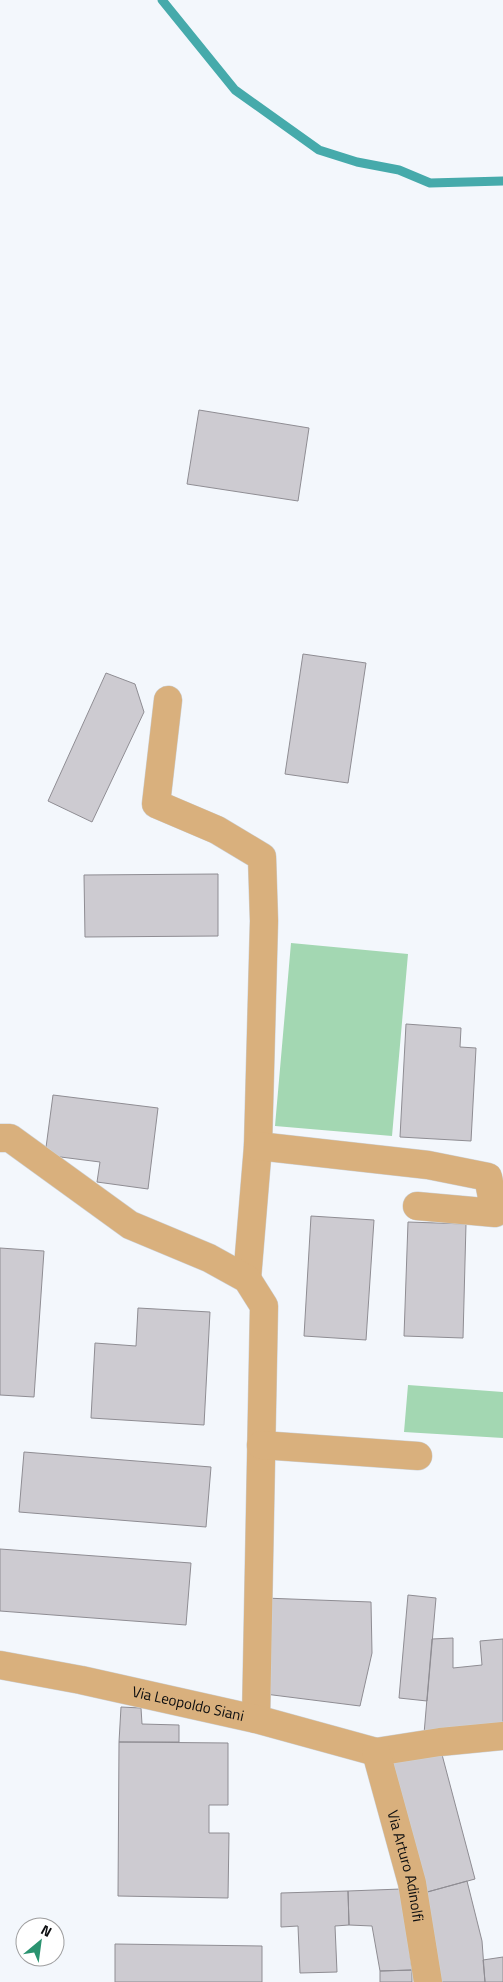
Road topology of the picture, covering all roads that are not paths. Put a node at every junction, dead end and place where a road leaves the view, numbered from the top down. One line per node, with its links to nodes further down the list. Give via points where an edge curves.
1 (168, 700): 3 (street, via 156,804 217,830 262,857 264,931)
2 (0, 1138): 5 (street, via 10,1138 130,1225 209,1258)
3 (258, 1146): 4 (street, via 428,1165 488,1176 495,1213); 5 (street)
4 (417, 1206)
5 (247, 1279): 6 (street, via 264,1306)
6 (261, 1445): 7 (street); 9 (street)
7 (418, 1456)
8 (0, 1665): 9 (street, Via Leopoldo Siani)
9 (256, 1719): 11 (street, Via Leopoldo Siani)
10 (503, 1736): 11 (street)
11 (376, 1752): 12 (street, Via Arturo Adinolfi, via 412,1883)
12 (428, 1982)

